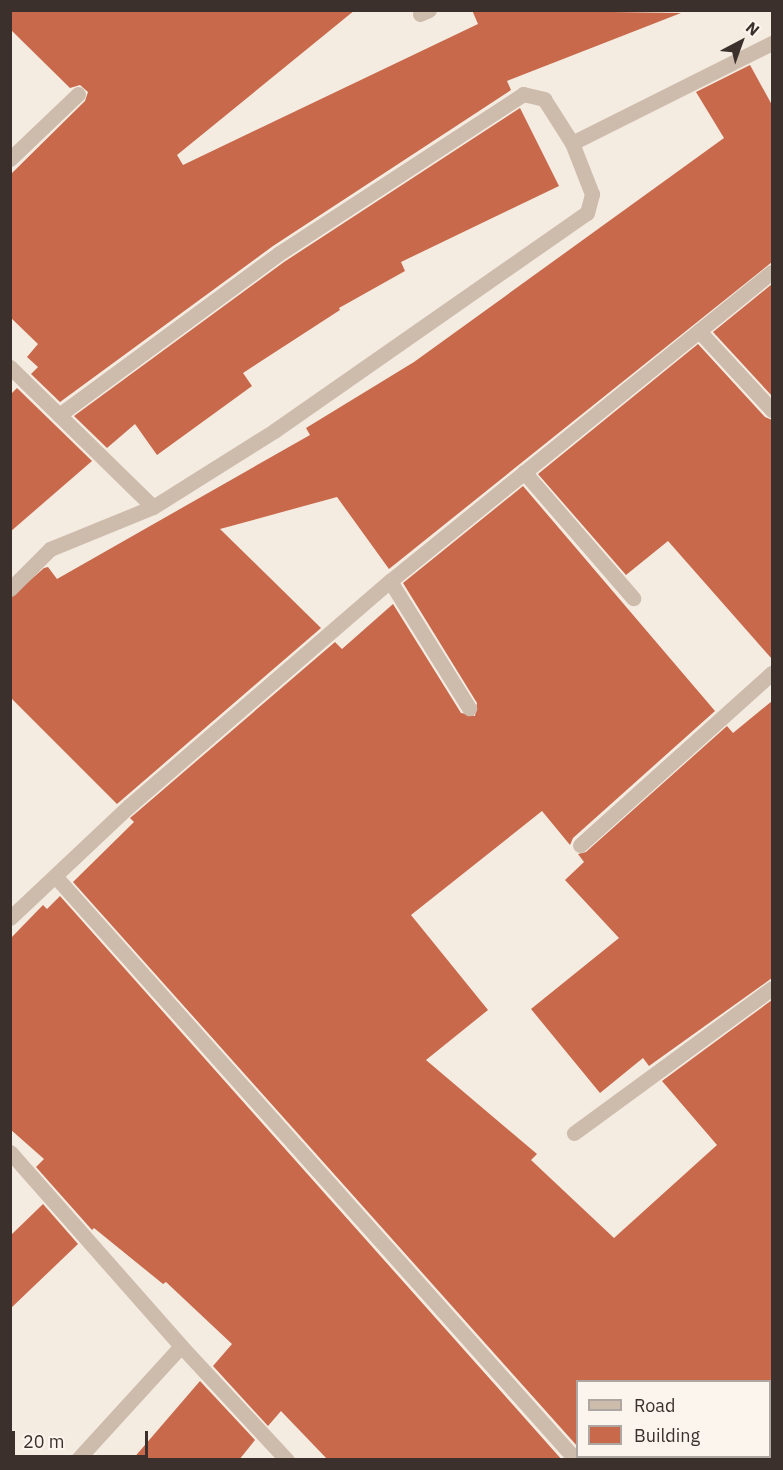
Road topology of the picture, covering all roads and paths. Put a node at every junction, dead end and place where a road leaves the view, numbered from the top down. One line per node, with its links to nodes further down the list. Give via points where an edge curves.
1 (772, 43): 3 (street)
2 (78, 94): 4 (street)
3 (572, 143): 9 (street, via 544,99 523,94 278,254); 11 (street, via 592,194 587,213 274,431)
4 (10, 159)
5 (772, 272): 6 (street)
6 (699, 331): 8 (street); 10 (street)
7 (10, 367): 9 (street)
8 (772, 410)
9 (59, 415): 11 (street)
10 (524, 472): 12 (street); 14 (street)
11 (153, 507): 13 (street, via 50,549)
12 (390, 581): 16 (street); 18 (street, via 129,806)
13 (10, 589)
14 (633, 598)
15 (772, 673): 17 (street)
16 (469, 708)
17 (580, 845)
18 (55, 876): 19 (street); 26 (street)
19 (10, 918)
20 (772, 988): 21 (street)
21 (574, 1133)
22 (10, 1152): 23 (street)
23 (181, 1346): 24 (street); 25 (street)
24 (77, 1460)
25 (287, 1460)
26 (576, 1460)

